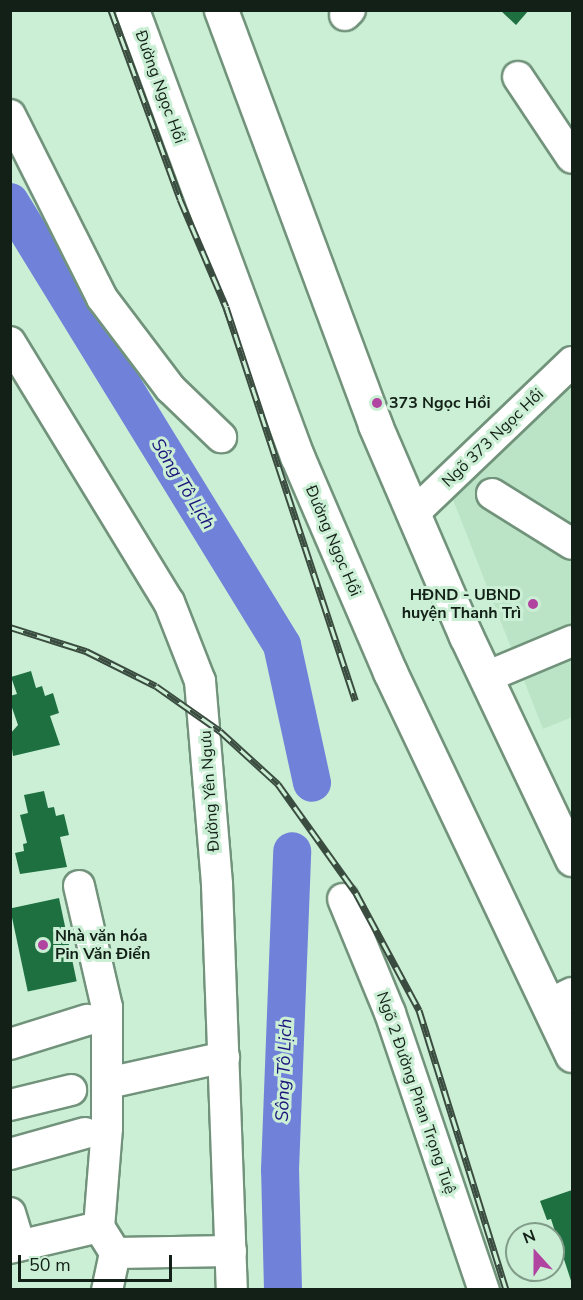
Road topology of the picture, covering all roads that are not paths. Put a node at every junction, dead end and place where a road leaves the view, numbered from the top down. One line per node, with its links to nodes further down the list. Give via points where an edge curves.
1 (132, 10): 17 (highway, Đường Ngọc Hồi, via 297,456 390,672)
2 (221, 10): 10 (highway, via 375,425)
3 (518, 77): 5 (street)
4 (10, 115): 8 (street, via 102,298 170,388)
5 (573, 158)
6 (10, 342): 21 (street, Đường Yên Ngưu, via 169,602 200,681 216,873)
7 (573, 362): 10 (street, Ngõ 373 Ngọc Hồi)
8 (221, 437)
9 (492, 494): 11 (street)
10 (413, 514): 13 (highway)
11 (573, 544)
12 (573, 641): 13 (street)
13 (486, 677): 14 (highway)
14 (573, 859)
15 (79, 885): 22 (street, via 107,1007)
16 (343, 899): 34 (street, Ngõ 2 Đường Phan Trọng Tuệ, via 390,1013)
17 (561, 1000): 20 (highway, Đường Ngọc Hồi)
18 (87, 1020): 19 (street)
19 (10, 1044)
20 (571, 1049)
21 (224, 1057): 22 (street); 30 (street, Đường Yên Ngưu)
22 (108, 1083): 28 (street)
23 (71, 1090): 24 (street)
24 (10, 1105)
25 (86, 1133): 26 (street)
26 (10, 1154)
27 (10, 1213): 29 (street)
28 (99, 1227): 29 (street); 31 (street)
29 (15, 1247)
30 (231, 1251): 31 (street); 33 (street, Đường Yên Ngưu)
31 (115, 1253): 32 (street)
32 (107, 1290)
33 (232, 1290)
34 (484, 1290)

